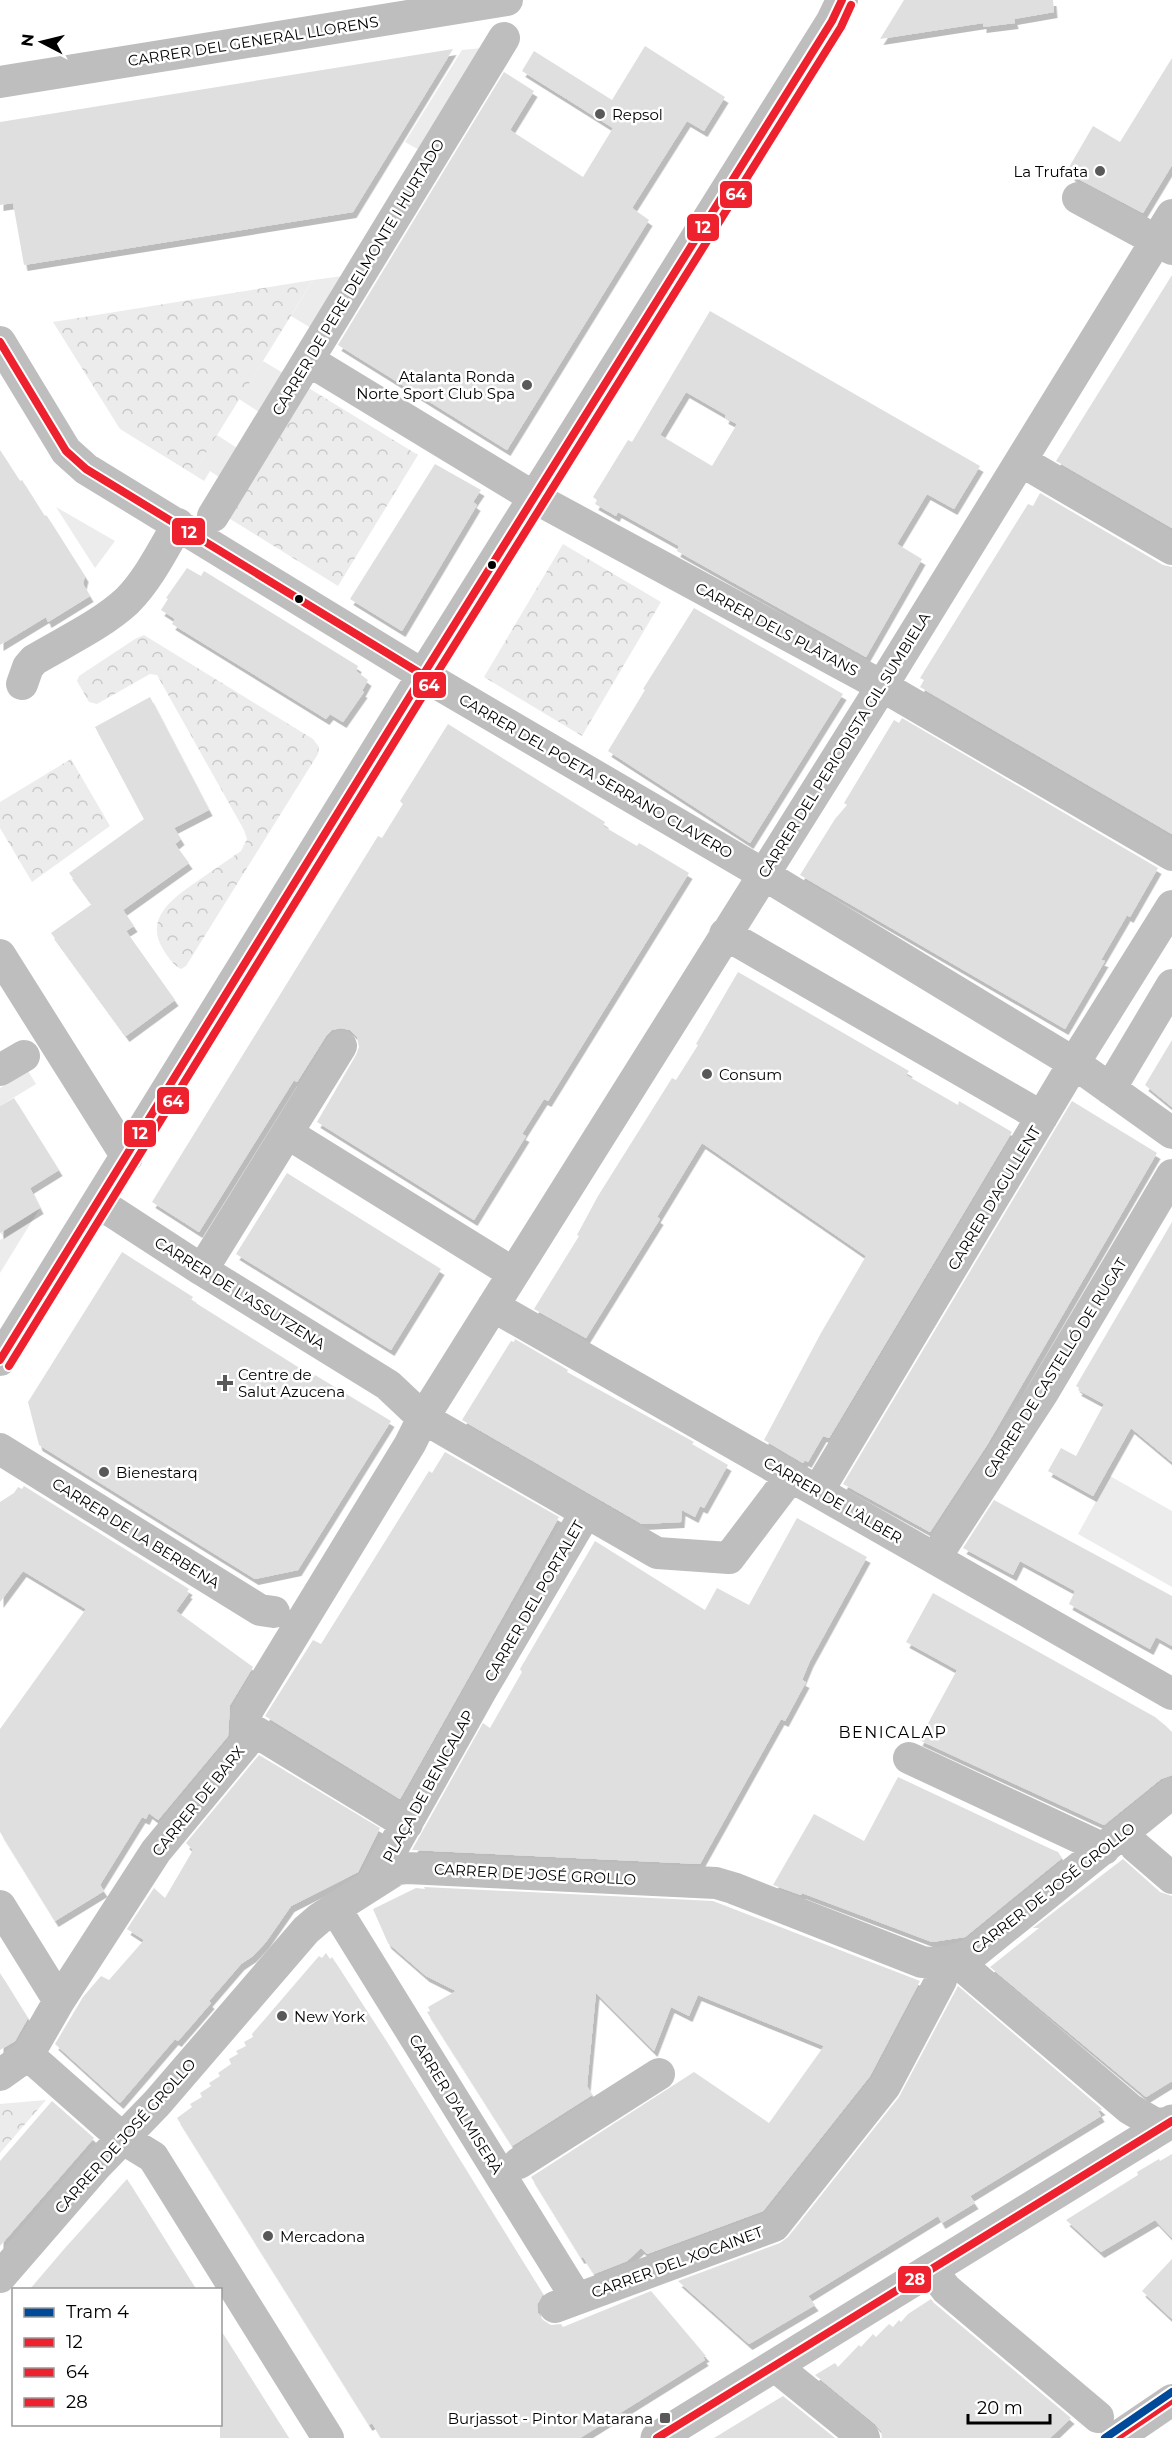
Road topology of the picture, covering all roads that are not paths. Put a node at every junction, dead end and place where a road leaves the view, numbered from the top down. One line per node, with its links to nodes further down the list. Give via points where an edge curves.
1 (507, 0): 4 (street, CARRER DEL GENERAL LLORENS)
2 (842, 0): 10 (street)
3 (504, 38): 8 (street, CARRER DE PERE DELMONTE I HURTADO)
4 (0, 82)
5 (1078, 198): 6 (street)
6 (1167, 235): 9 (street, CARRER DEL PERIODISTA GIL SUMBIELA)
7 (0, 342): 12 (street, CARRER DEL POETA SERRANO CLAVERO, via 66,451)
8 (308, 360): 10 (street, CARRER DELS PLÀTANS); 11 (street, CARRER DE PERE DELMONTE I HURTADO)
9 (1021, 461): 13 (street); 16 (street, CARRER DEL PERIODISTA GIL SUMBIELA)
10 (536, 498): 14 (street); 16 (street, CARRER DELS PLÀTANS)
11 (213, 516)
12 (178, 524): 14 (street, CARRER DEL POETA SERRANO CLAVERO); 15 (street, via 157,561 128,599 33,660)
13 (1172, 549)
14 (423, 675): 18 (street, CARRER DEL POETA SERRANO CLAVERO); 29 (street)
15 (22, 684)
16 (882, 686): 17 (street, CARRER DELS PLÀTANS); 18 (street, CARRER DEL PERIODISTA GIL SUMBIELA)
17 (1172, 855)
18 (763, 874): 20 (street, CARRER DEL PERIODISTA GIL SUMBIELA); 24 (street, CARRER DEL POETA SERRANO CLAVERO)
19 (1172, 906): 24 (street, CARRER D'AGULLENT)
20 (725, 934): 26 (street); 33 (street, CARRER DEL PERIODISTA GIL SUMBIELA)
21 (0, 955): 29 (street)
22 (1172, 985): 25 (street)
23 (341, 1046): 27 (street)
24 (1074, 1063): 25 (street, CARRER DEL POETA SERRANO CLAVERO); 26 (street, CARRER D'AGULLENT)
25 (1110, 1089): 28 (street, CARRER DEL POETA SERRANO CLAVERO)
26 (1042, 1117): 39 (street, CARRER D'AGULLENT)
27 (287, 1132): 32 (street); 33 (street)
28 (1172, 1133)
29 (127, 1157): 31 (street)
30 (1172, 1175): 41 (street, CARRER DE CASTELLÓ DE RUGAT, via 1042,1394)
31 (99, 1203): 32 (street, CARRER DE L'ASSUTZENA); 35 (street)
32 (202, 1270): 36 (street, CARRER DE L'ASSUTZENA, via 388,1385)
33 (513, 1273): 34 (street, CARRER DEL PERIODISTA GIL SUMBIELA)
34 (493, 1306): 36 (street, CARRER DEL PERIODISTA GIL SUMBIELA); 38 (street, CARRER DE L'ÀLBER)
35 (0, 1360)
36 (423, 1418): 40 (street, CARRER DE L'ASSUTZENA); 45 (street, CARRER DE BARX, via 245,1714)
37 (0, 1449): 42 (street, CARRER DE LA BERBENA, via 260,1610)
38 (791, 1476): 39 (street, CARRER DE L'ÀLBER); 40 (street, CARRER DE L'ASSUTZENA, via 729,1558 657,1553)
39 (818, 1491): 41 (street, CARRER DE L'ÀLBER)
40 (586, 1512): 43 (street, CARRER DEL PORTALET)
41 (935, 1558): 44 (street, CARRER DE L'ÀLBER)
42 (274, 1612)
43 (482, 1689): 48 (street, PLAÇA DE BENICALAP)
44 (1172, 1694)
45 (246, 1726): 48 (street); 56 (street, CARRER DE BARX, via 244,1745 156,1851)
46 (909, 1758): 50 (street)
47 (1172, 1793): 50 (street, CARRER DE JOSÉ GROLLO)
48 (407, 1824): 52 (street, PLAÇA DE BENICALAP)
49 (1136, 1847): 51 (street)
50 (1104, 1849): 55 (street, CARRER DE JOSÉ GROLLO, via 975,1952)
51 (1172, 1878)
52 (373, 1883): 54 (street, CARRER DE JOSÉ GROLLO); 55 (street, CARRER DE JOSÉ GROLLO, via 397,1869 407,1868 716,1883 922,1962)
53 (0, 1906): 56 (street)
54 (335, 1908): 61 (street, CARRER DE JOSÉ GROLLO, via 306,1930 157,2103); 65 (street, CARRER D'ALMISERÀ)
55 (948, 1963): 60 (street, via 1130,2109 1154,2123); 65 (street, CARRER DEL XOCAINET, via 885,2086 774,2226)
56 (58, 2001): 57 (street, CARRER DE BARX)
57 (28, 2055): 59 (street, CARRER DE BARX); 61 (street)
58 (659, 2074): 62 (street)
59 (0, 2075)
60 (1169, 2122): 63 (main road)
61 (122, 2138): 64 (street, CARRER DE JOSÉ GROLLO); 69 (street, via 153,2157)
62 (519, 2163)
63 (931, 2269): 66 (main road); 68 (street, via 946,2289)
64 (0, 2277)
65 (566, 2303)
66 (775, 2366): 70 (main road); 71 (street)
67 (1172, 2400): 68 (street)
68 (1107, 2428)
69 (328, 2438)
70 (657, 2438)
71 (864, 2438)

